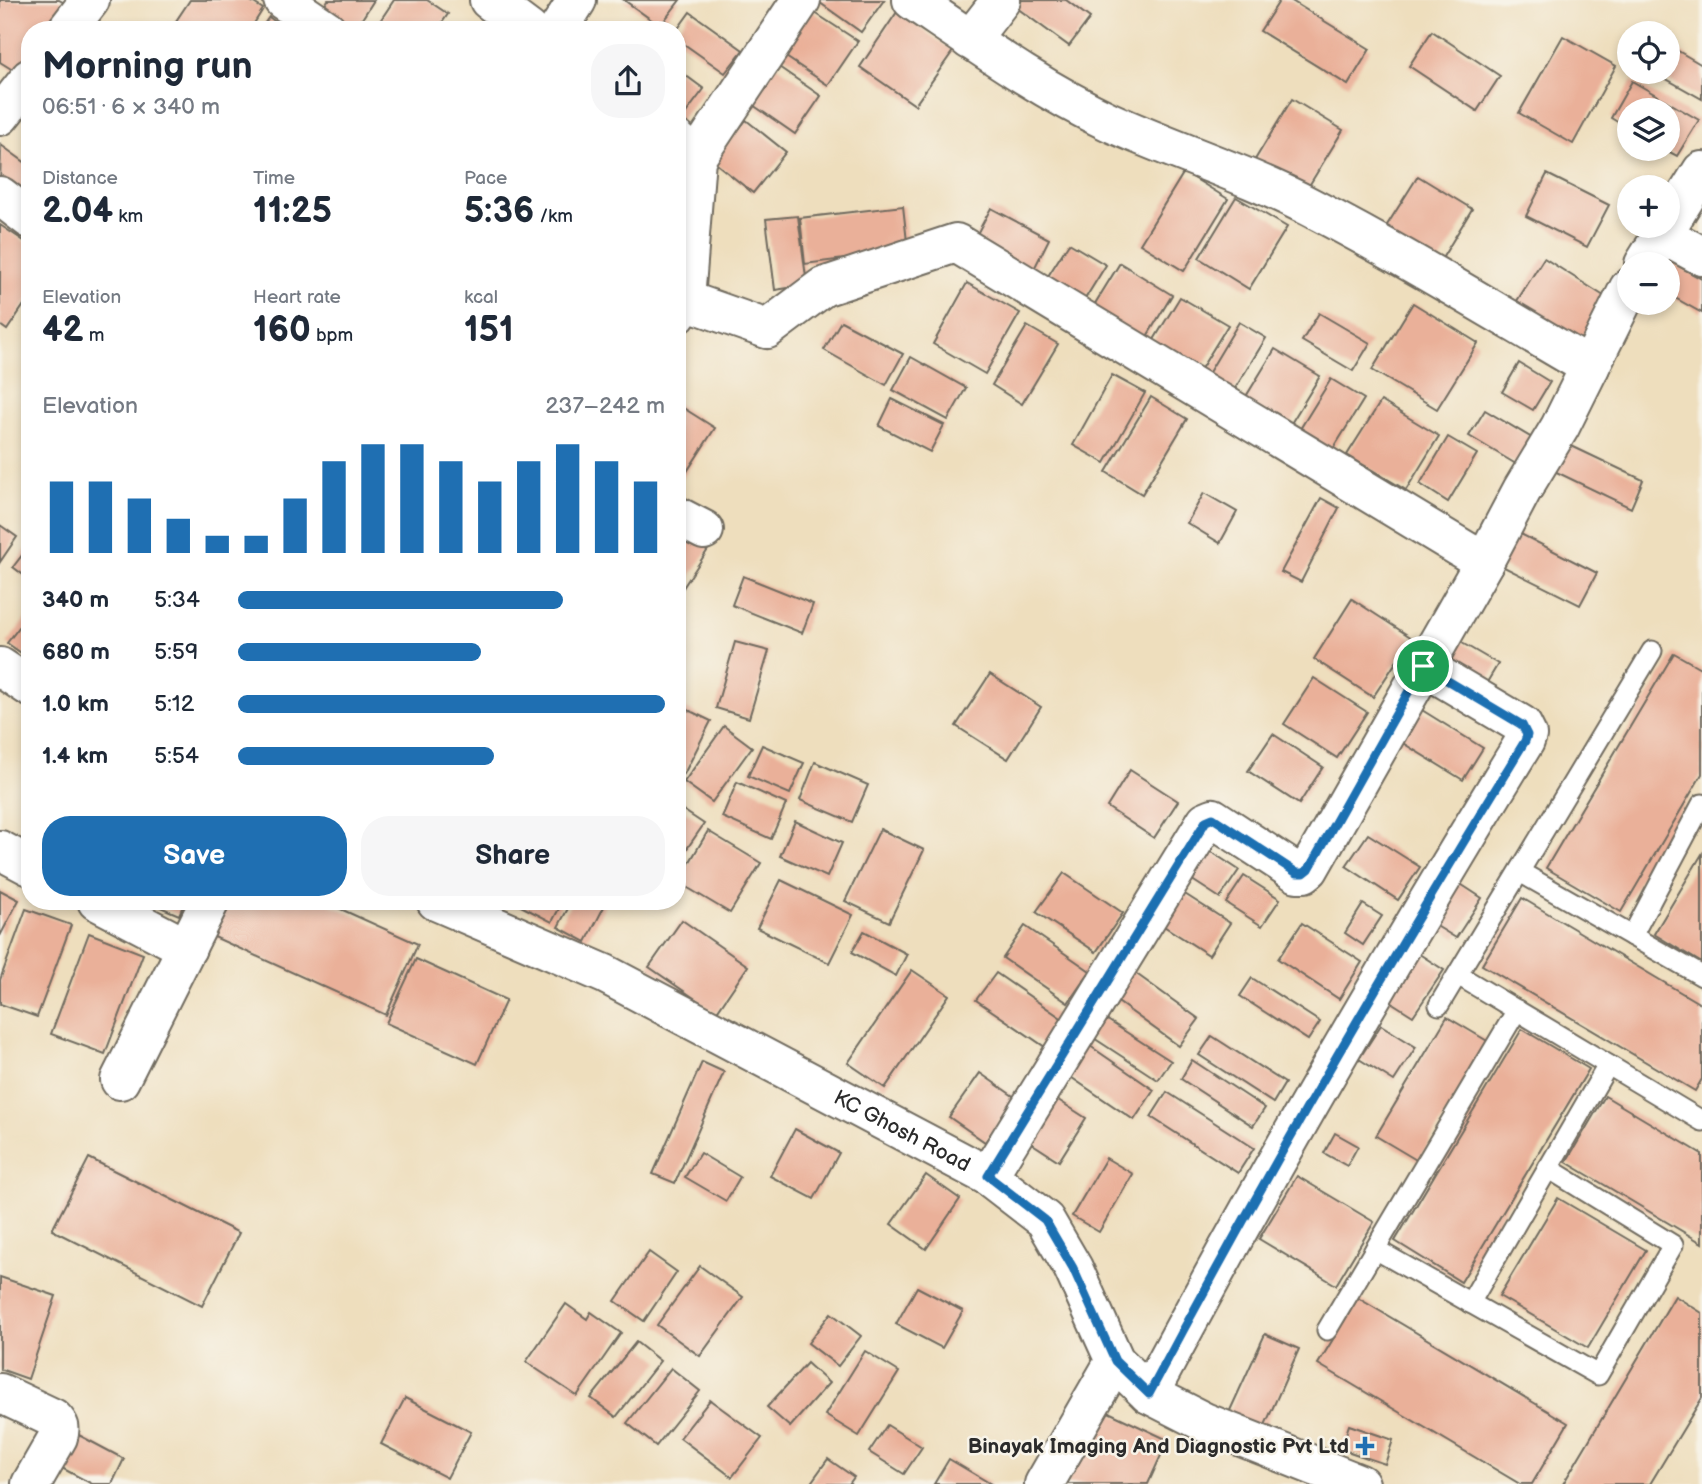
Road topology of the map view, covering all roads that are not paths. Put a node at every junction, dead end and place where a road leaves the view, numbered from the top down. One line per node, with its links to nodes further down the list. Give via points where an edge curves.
1 (90, 0): 8 (street)
2 (283, 0): 9 (street)
3 (489, 0): 10 (street)
4 (577, 0): 11 (street)
5 (801, 0): 15 (street)
6 (912, 0): 12 (street)
7 (1001, 0): 12 (street)
8 (74, 21)
9 (314, 21)
10 (517, 21)
11 (564, 21)
12 (970, 40): 24 (street, via 1109,121 1308,206)
13 (21, 89): 14 (street)
14 (0, 116)
15 (687, 149): 16 (street)
16 (686, 171)
17 (1702, 171): 20 (street)
18 (0, 196): 19 (street)
19 (21, 212)
20 (1654, 249): 21 (street)
21 (1702, 256)
22 (686, 305): 25 (street, via 767,329 823,287 956,243)
23 (1617, 313): 24 (street)
24 (1590, 367): 25 (street)
25 (1484, 562): 27 (street)
26 (1651, 651): 33 (lane)
27 (1423, 666): 47 (street, via 1304,873 1297,873 1213,818 1206,821); 53 (street, via 1522,725 1525,741 1232,1237)
28 (0, 667): 29 (street)
29 (21, 681)
30 (1702, 805): 37 (lane)
31 (0, 850): 32 (street)
32 (21, 861)
33 (1520, 872): 37 (lane); 39 (lane)
34 (114, 910): 38 (street)
35 (206, 910): 38 (street)
36 (457, 910): 47 (street, KC Ghosh Road, via 605,974)
37 (1632, 936): 40 (lane)
38 (187, 948): 44 (street)
39 (1458, 975): 41 (lane); 42 (lane)
40 (1702, 976)
41 (1439, 1005)
42 (1517, 1010): 43 (lane); 48 (lane)
43 (1608, 1065): 45 (lane); 46 (lane)
44 (121, 1080)
45 (1702, 1121)
46 (1548, 1168): 49 (lane); 49 (lane, via 1673,1245 1598,1375)
47 (988, 1176): 51 (street, KC Ghosh Road, via 1045,1220 1073,1268)
48 (1375, 1249): 49 (lane); 50 (lane)
49 (1470, 1303)
50 (1327, 1330)
51 (1115, 1361): 53 (street, KC Ghosh Road); 55 (street)
52 (0, 1393): 54 (street, via 59,1424 58,1437)
53 (1149, 1394): 56 (street, KC Ghosh Road, via 1204,1422)
54 (31, 1484)
55 (1044, 1484)
56 (1360, 1484)

